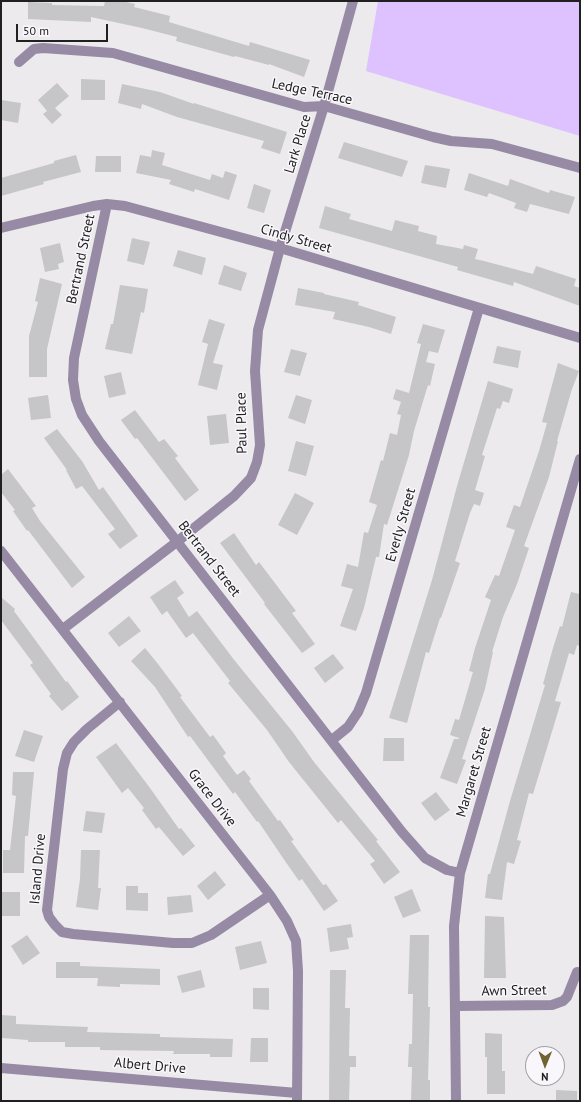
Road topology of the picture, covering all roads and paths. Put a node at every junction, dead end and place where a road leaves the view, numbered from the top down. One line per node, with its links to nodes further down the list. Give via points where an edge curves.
1 (353, 1): 3 (street, Lark Place)
2 (19, 62): 3 (street, Ledge Terrace, via 34,49 43,48 113,53 304,108)
3 (324, 106): 4 (street, Ledge Terrace, via 433,137 492,144); 7 (street, Lark Place)
4 (580, 168)
5 (107, 204): 6 (street, Cindy Street); 7 (street, Cindy Street, via 125,206); 11 (street, Bertrand Street, via 74,358 73,380 76,399 90,428)
6 (1, 228)
7 (280, 248): 8 (street, Cindy Street); 11 (street, Paul Place, via 256,343 255,370 260,445 257,462 251,478 234,496)
8 (479, 308): 9 (street, Cindy Street); 15 (street, Everly Street, via 366,693 348,727)
9 (580, 338)
10 (580, 459): 16 (street, Margaret Street)
11 (178, 541): 13 (street, Paul Place); 15 (street, Bertrand Street)
12 (2, 555): 13 (street, Grace Drive)
13 (63, 629): 14 (street, Grace Drive)
14 (120, 702): 17 (street, Grace Drive); 17 (street, Island Drive, via 82,733 67,753 63,769 48,910 49,917 55,925 62,932 72,934 192,943 212,935)
15 (332, 740): 16 (street, Bertrand Street, via 418,851 447,870)
16 (460, 873): 19 (street, Margaret Street, via 454,926)
17 (270, 895): 21 (street, Grace Drive, via 287,920 296,941)
18 (577, 972): 19 (street, Awn Street, via 567,997 552,1005)
19 (456, 1006): 22 (street, Margaret Street)
20 (1, 1068): 21 (street, Albert Drive)
21 (297, 1097)
22 (456, 1101)

